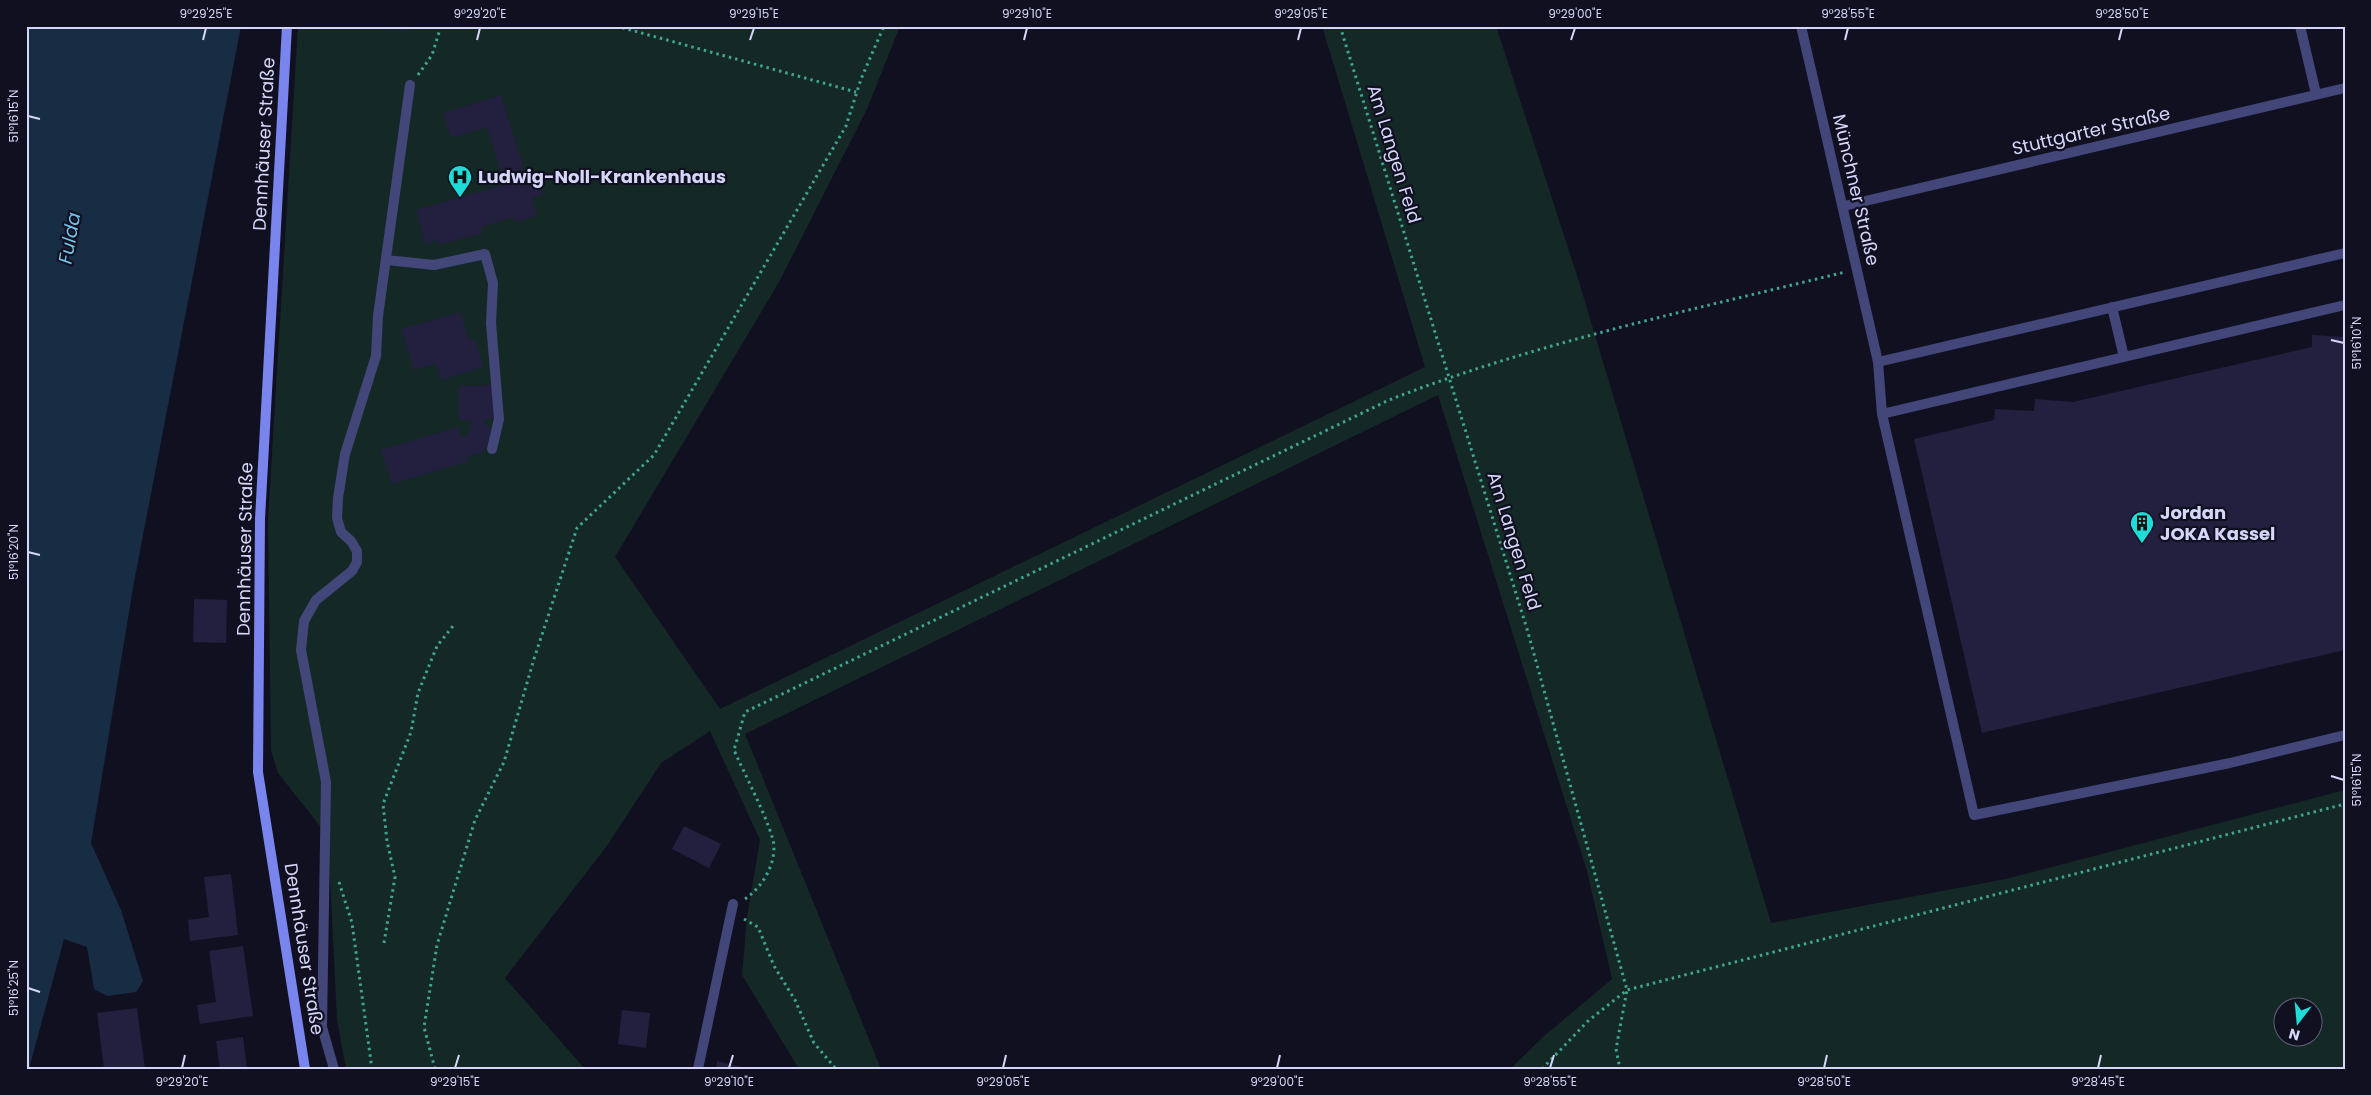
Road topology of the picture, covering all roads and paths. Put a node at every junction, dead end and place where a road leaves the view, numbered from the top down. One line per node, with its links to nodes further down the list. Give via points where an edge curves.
1 (287, 26): 30 (street, Dennhäuser Straße, via 260,519 258,772)
2 (441, 26): 8 (path, via 432,55)
3 (616, 26): 10 (path)
4 (884, 26): 10 (path)
5 (1340, 26): 20 (path, Am Langen Feld)
6 (1802, 26): 12 (street, Münchner Straße)
7 (2300, 26): 11 (street)
8 (410, 85): 14 (street)
9 (2345, 88): 11 (street, Stuttgarter Straße)
10 (857, 92): 33 (path, via 846,126 654,455 577,528 504,762 474,820 436,945 424,1027)
11 (2316, 94): 12 (street, Stuttgarter Straße)
12 (1844, 206): 15 (street, Münchner Straße)
13 (2345, 252): 17 (street)
14 (386, 260): 22 (street, via 434,265 485,254 493,283 491,323 499,419); 31 (street, via 376,356 345,454 338,498 337,518 341,532 351,541 357,562 352,571 316,600 304,621 301,650 326,782 322,1027)
15 (1858, 269): 19 (street, Münchner Straße); 20 (path, via 1644,321)
16 (2345, 305): 18 (street)
17 (2112, 307): 18 (street); 19 (street)
18 (2124, 357): 21 (street)
19 (1878, 362): 21 (street, Münchner Straße)
20 (1448, 376): 27 (path, via 1389,400 745,712 734,750 774,846 768,873 759,887); 29 (path, Am Langen Feld, via 1527,628)
21 (1882, 414): 24 (street, Münchner Straße, via 1974,815 2230,763)
22 (492, 449)
23 (453, 626): 28 (path, via 437,646 418,693 411,732 383,804 395,877)
24 (2345, 735)
25 (2345, 804): 29 (path)
26 (336, 873): 32 (path, via 352,923)
27 (732, 908): 34 (street); 35 (path, via 758,927 774,966 795,1000 814,1043)
28 (384, 942)
29 (1627, 990): 36 (path, via 1588,1021); 37 (path, Am Langen Feld, via 1616,1049)
30 (305, 1069)
31 (334, 1069)
32 (372, 1069)
33 (435, 1069)
34 (698, 1069)
35 (836, 1069)
36 (1542, 1069)
37 (1620, 1069)

